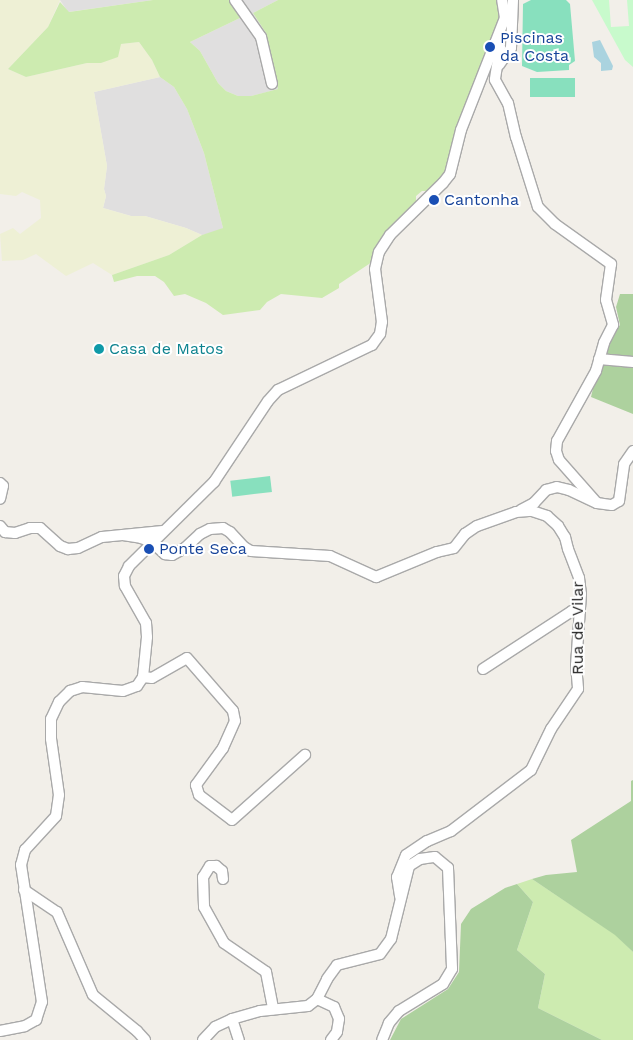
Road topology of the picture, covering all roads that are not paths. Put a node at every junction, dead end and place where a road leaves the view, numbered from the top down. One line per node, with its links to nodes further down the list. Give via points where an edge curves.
1 (234, 0): 6 (street, via 261,37)
2 (502, 0): 4 (street, via 505,18)
3 (513, 0): 5 (street, via 511,48)
4 (496, 42): 5 (street, via 500,47); 15 (street, via 461,130 450,174 390,235 379,252 375,269 382,322 380,334 372,345 278,390 214,482)
5 (499, 66): 7 (street, via 495,80 508,102 538,207 555,224 612,264 606,300 613,325)
6 (272, 84)
7 (600, 359): 8 (street); 12 (street, via 587,390 557,440 556,451 559,460)
8 (633, 362)
9 (633, 451): 12 (street, via 624,464 619,501 612,506)
10 (0, 483): 11 (street, via 3,486)
11 (0, 499)
12 (597, 503): 13 (street, via 558,487 546,490 534,502)
13 (516, 512): 17 (street, Rua de Vilar, via 477,526 465,534 454,548 376,577 330,556 244,548 223,528 200,534 172,555 165,554); 18 (street, Rua de Vilar, via 532,511 546,516 558,526 579,578)
14 (0, 526): 16 (street, via 5,532 15,533 40,528 68,549 102,537)
15 (163, 531): 16 (street); 17 (street)
16 (123, 535): 17 (street)
17 (152, 542): 20 (street, via 124,576 125,586 146,623)
18 (580, 611): 19 (street, via 572,611); 24 (street, Rua de Vilar, via 576,665 578,689 551,729 531,770 451,831 406,855 397,877)
19 (483, 669)
20 (144, 677): 21 (street, via 152,678 187,658 233,711 235,721 223,748 196,786 199,795 232,820); 23 (street, via 137,686 123,691 82,687 70,691 59,702 51,719 51,739 60,795 56,816 25,850 21,864)
21 (305, 755)
22 (223, 879): 26 (street, via 216,866 210,866 204,877 204,907 224,943 266,972)
23 (24, 890): 28 (street, via 42,1002 36,1020 25,1026); 29 (street, via 56,912 93,995)
24 (400, 897): 25 (street, via 390,939 380,954 338,966 326,979); 33 (street, via 409,866 420,859 435,858 448,868 452,969 443,984 400,1011 389,1023)
25 (317, 999): 26 (street, via 308,1006); 32 (street, via 334,1007 339,1020 337,1032)
26 (273, 1010): 27 (street)
27 (232, 1019): 30 (street, via 215,1026); 31 (street)
28 (0, 1031)
29 (145, 1040)
30 (204, 1040)
31 (239, 1040)
32 (331, 1040)
33 (382, 1040)

